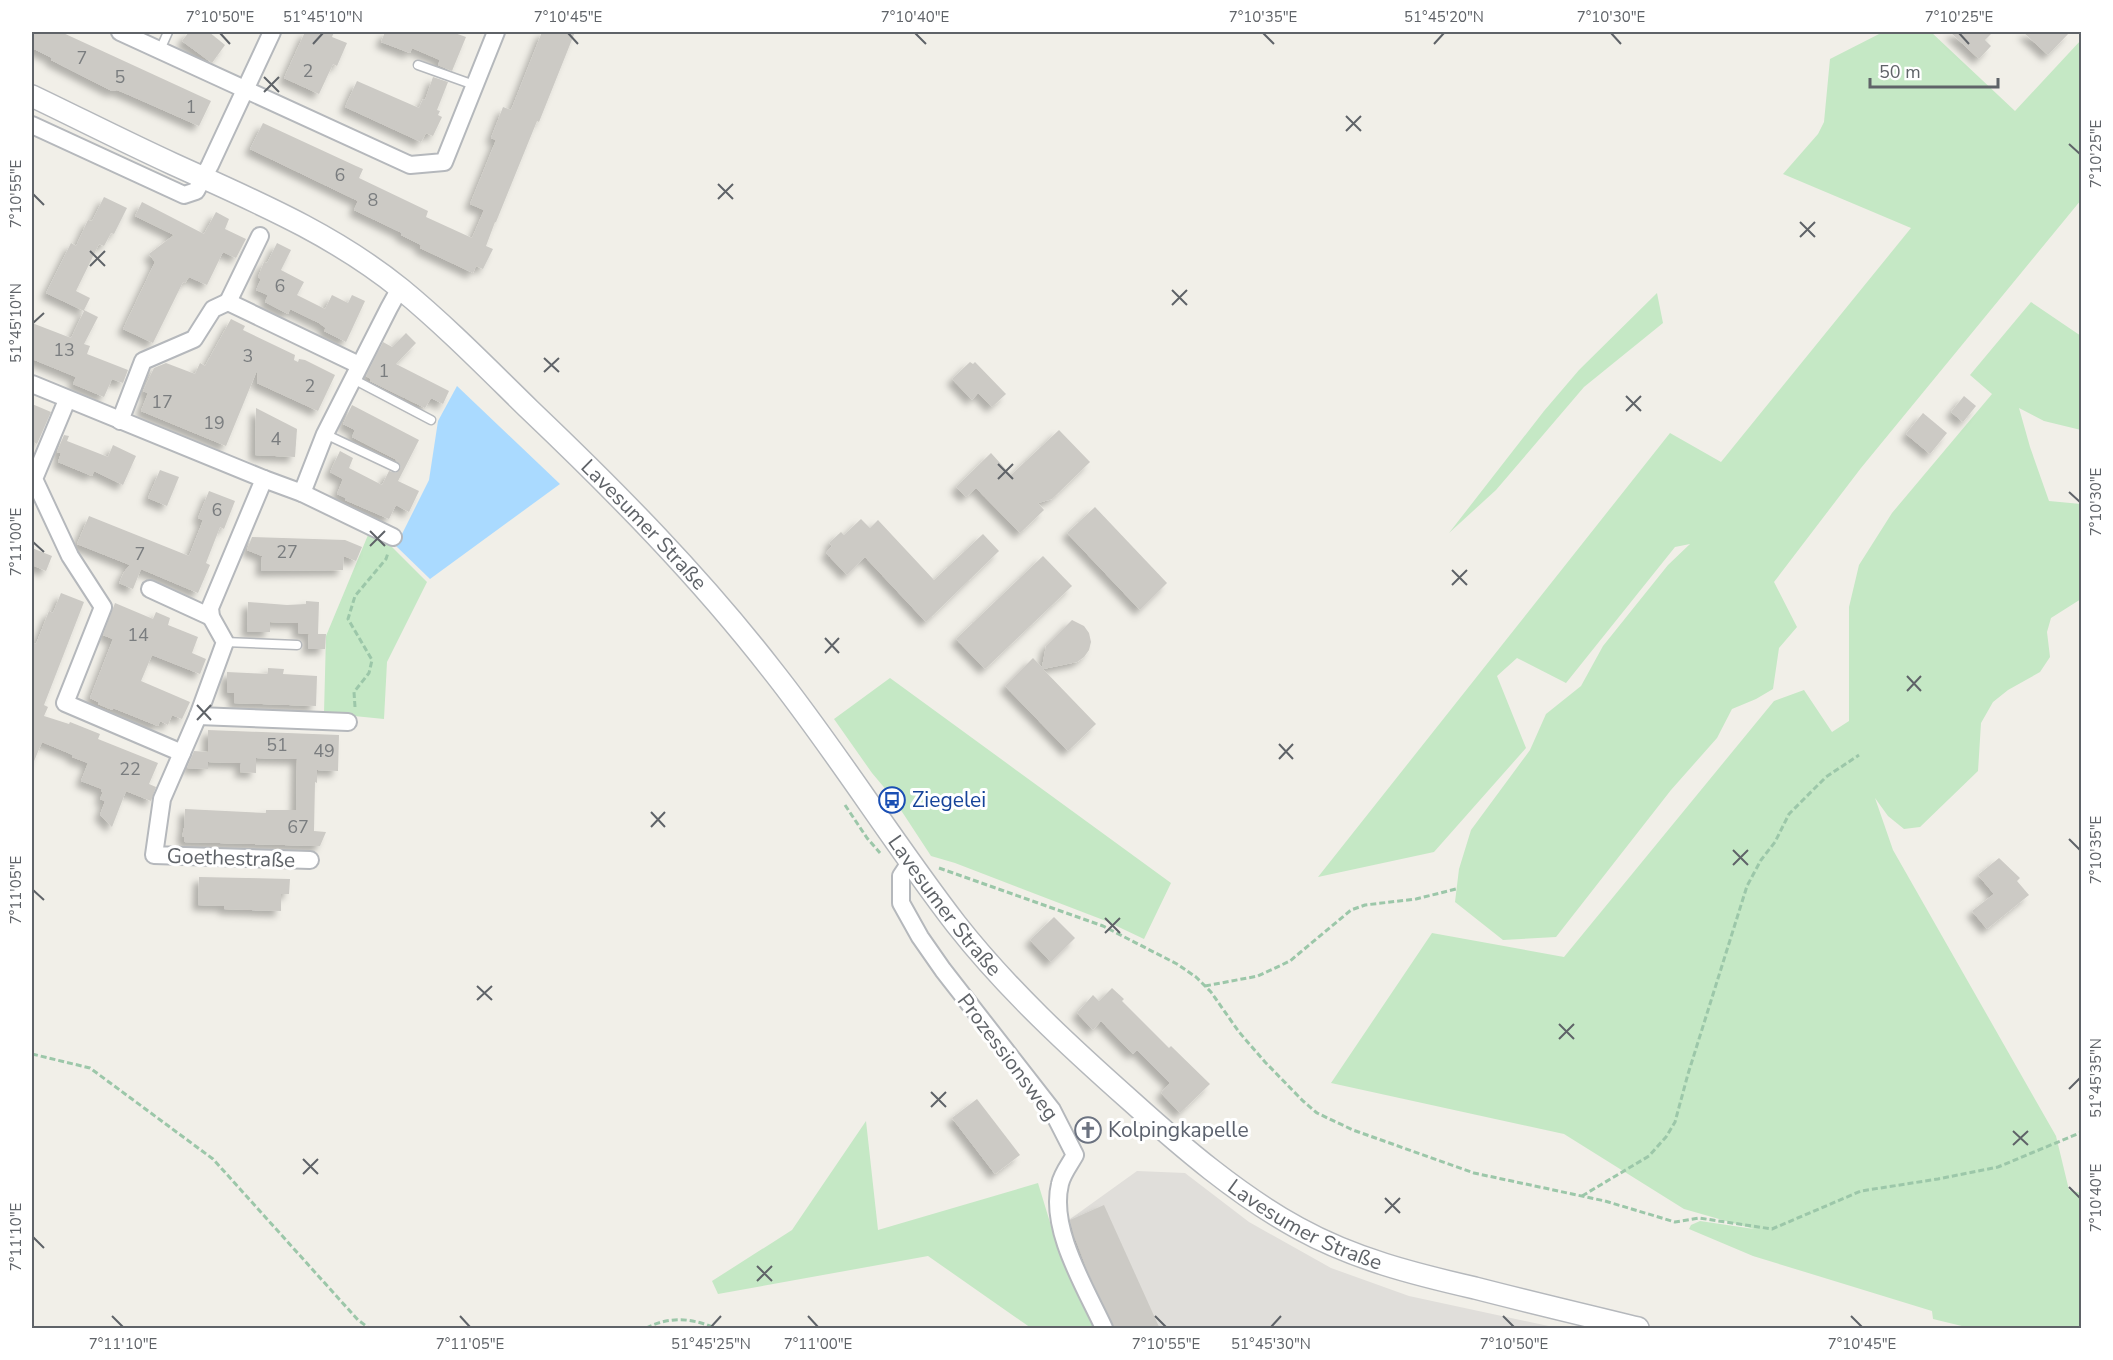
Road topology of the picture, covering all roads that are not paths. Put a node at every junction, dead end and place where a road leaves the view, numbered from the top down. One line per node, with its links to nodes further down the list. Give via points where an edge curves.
1 (120, 32): 5 (street)
2 (168, 32): 5 (lane)
3 (272, 32): 8 (street)
4 (496, 32): 7 (street)
5 (160, 50): 8 (street)
6 (418, 65): 7 (lane)
7 (474, 86): 8 (street, via 444,162 410,165)
8 (246, 88): 11 (street)
9 (32, 96): 11 (street, Lavesumer Straße)
10 (32, 126): 11 (street, via 184,195 196,191)
11 (204, 177): 13 (street, Lavesumer Straße, via 322,235)
12 (260, 236): 14 (street)
13 (400, 288): 15 (street); 33 (street, Lavesumer Straße, via 585,462 687,569 810,719)
14 (228, 302): 15 (street); 19 (street, via 213,309 194,339 144,362)
15 (356, 372): 18 (lane); 20 (street)
16 (32, 384): 17 (street)
17 (67, 400): 19 (street); 31 (street, via 34,479 70,556 103,607 65,703)
18 (431, 420)
19 (120, 421): 22 (street)
20 (325, 434): 21 (lane); 23 (street)
21 (395, 467)
22 (264, 479): 23 (street); 26 (street, via 210,608)
23 (302, 494): 24 (street)
24 (393, 537)
25 (150, 589): 26 (street)
26 (211, 617): 27 (street)
27 (225, 642): 28 (lane); 29 (street, Goethestraße)
28 (297, 645)
29 (198, 716): 30 (street); 31 (street, Goethestraße)
30 (348, 722)
31 (182, 753): 32 (street, Goethestraße, via 162,799 154,855)
32 (310, 861)
33 (911, 861): 34 (street, Prozessionsweg, via 901,876 901,903 943,970 1052,1110 1075,1155 1060,1182 1057,1207 1061,1233); 35 (street, Lavesumer Straße, via 978,951 1074,1050 1196,1156 1262,1207 1343,1250 1395,1269)
34 (1104, 1329)
35 (1638, 1329)

